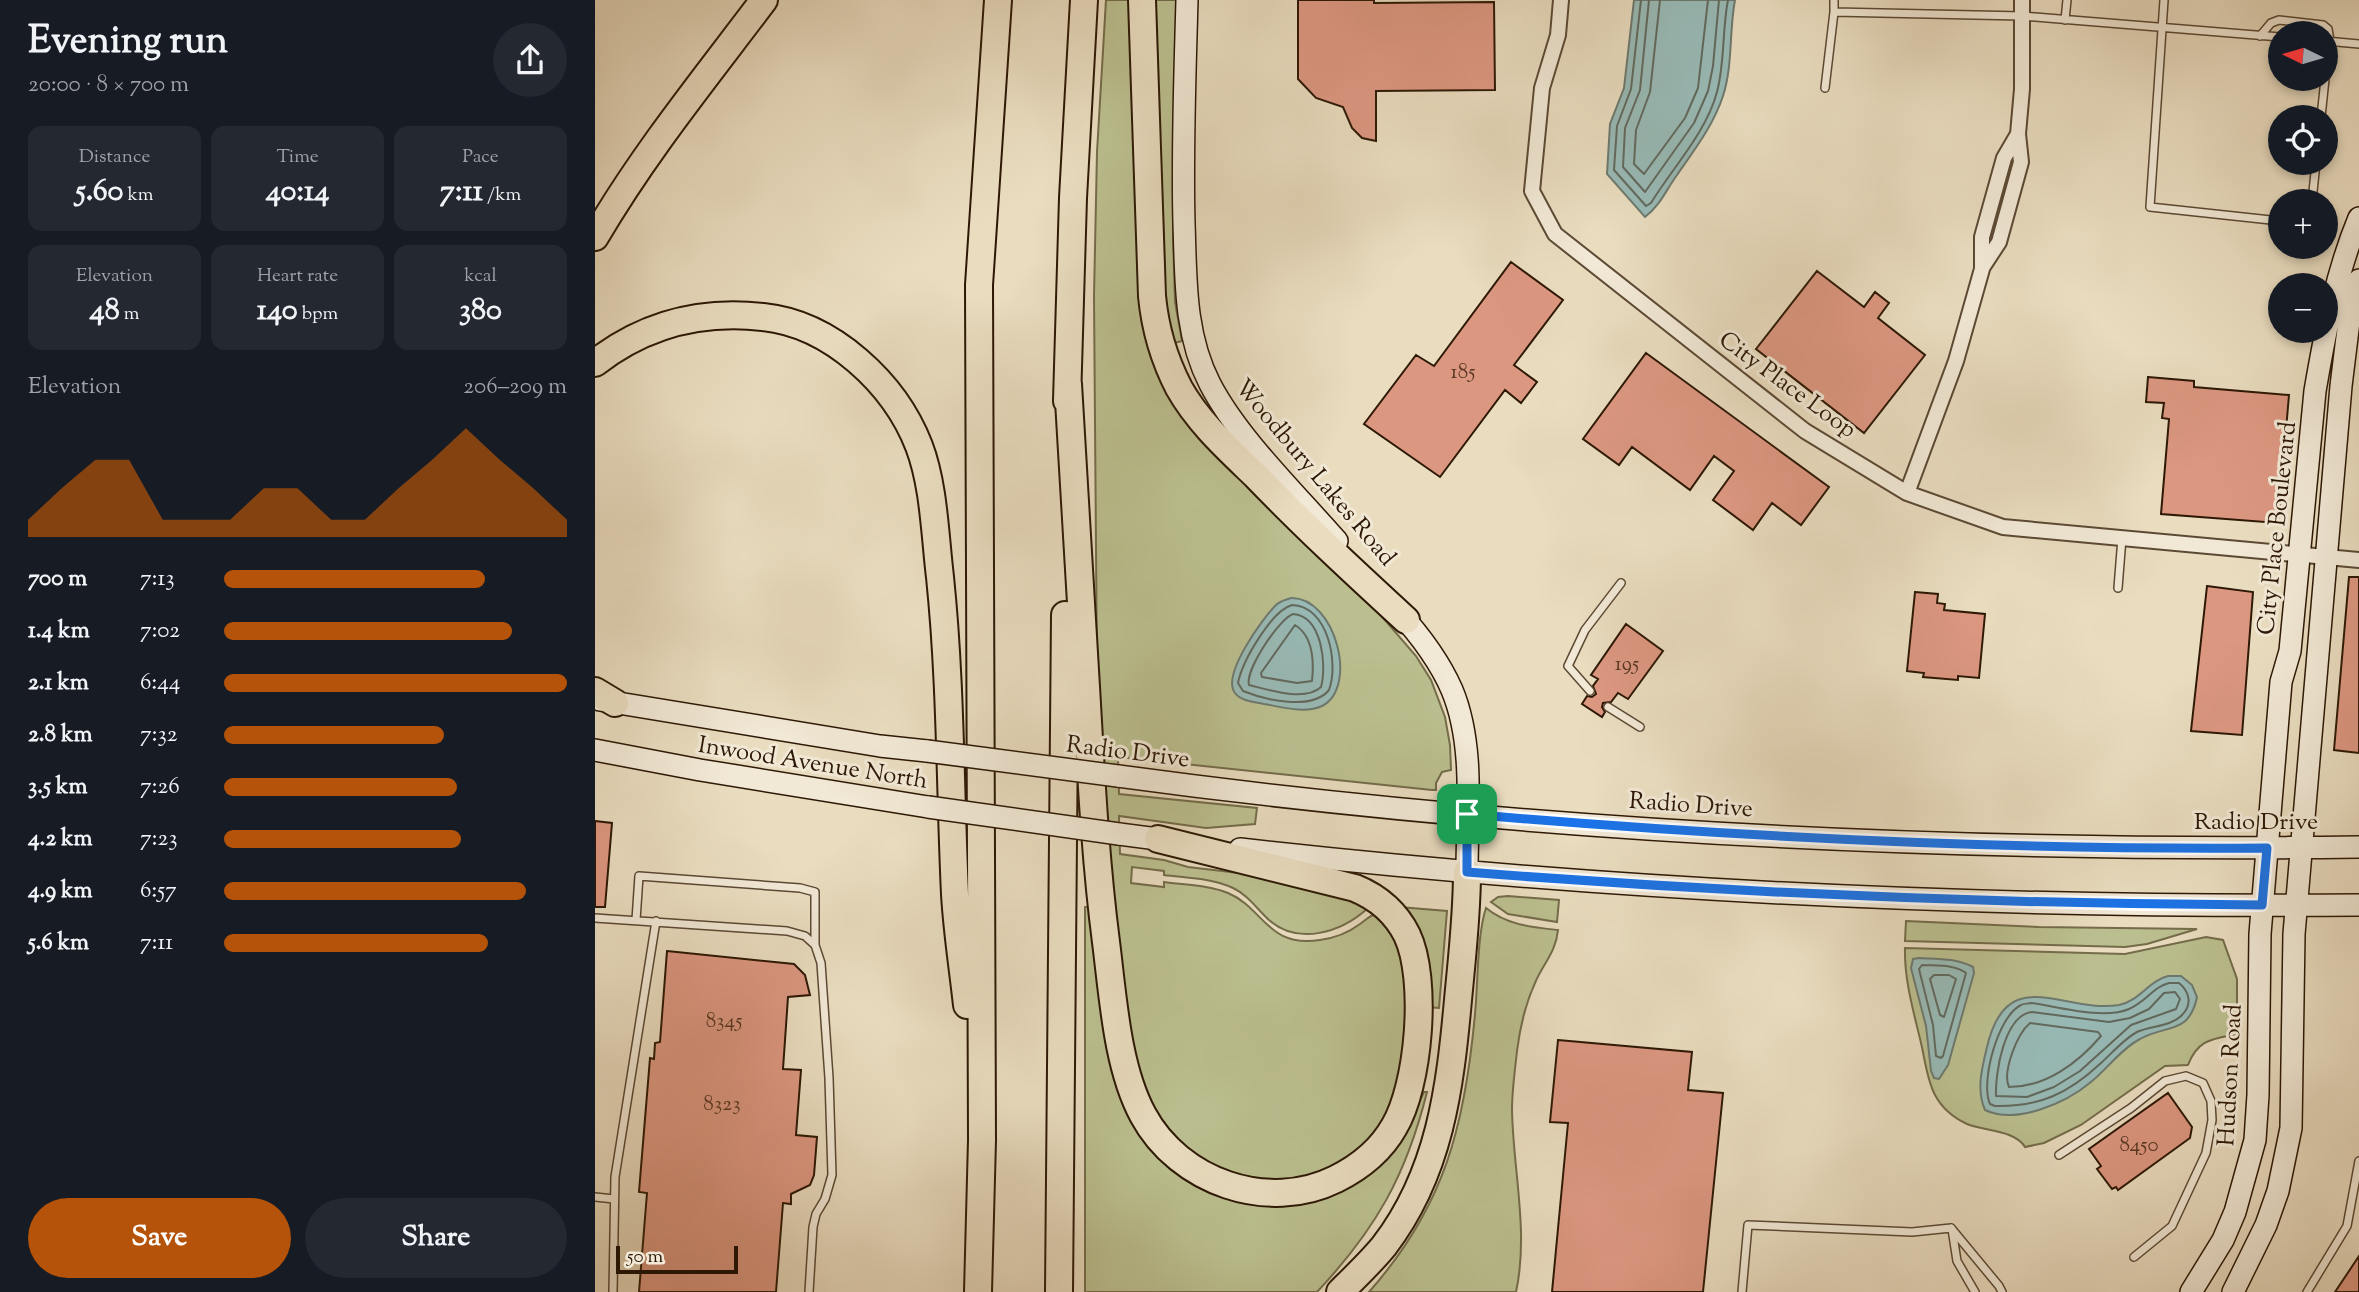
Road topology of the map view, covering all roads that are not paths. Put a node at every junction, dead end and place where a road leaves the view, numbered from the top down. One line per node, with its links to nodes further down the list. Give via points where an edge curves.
1 (764, 0): 25 (highway, via 657,143)
2 (999, 0): 57 (highway, via 979,285)
3 (1084, 0): 29 (highway)
4 (1142, 0): 37 (highway, via 1152,296 1168,364 1183,394 1210,429)
5 (1187, 0): 37 (main road, Woodbury Lakes Road, via 1183,130 1186,274 1190,324 1200,359 1235,423)
6 (1561, 0): 30 (street, City Place Loop, via 1558,35 1542,88 1532,191 1555,234 1805,431)
7 (1834, 0): 11 (lane)
8 (2022, 0): 12 (street)
9 (2067, 0): 13 (lane)
10 (2164, 0): 16 (lane)
11 (1834, 12): 12 (lane); 22 (lane)
12 (2022, 16): 13 (lane); 30 (street, via 2018,134 2004,158 1982,237 1982,269 1956,361)
13 (2064, 20): 16 (lane)
14 (2276, 21): 15 (lane)
15 (2297, 21)
16 (2162, 27): 18 (lane); 24 (lane, via 2150,207)
17 (2268, 27): 18 (lane)
18 (2260, 36): 19 (lane)
19 (2268, 36)
20 (2338, 42): 21 (lane)
21 (2359, 44)
22 (1825, 88)
23 (2359, 218): 27 (main road, City Place Boulevard, via 2343,262)
24 (2268, 220)
25 (595, 237)
26 (2359, 279): 27 (main road, City Place Boulevard)
27 (2346, 320): 32 (main road, City Place Boulevard, via 2315,391); 33 (main road, City Place Boulevard)
28 (595, 363): 57 (highway, via 647,331 681,320 713,314 773,318 829,341 857,361 887,390 905,417 919,447 935,534 950,706 955,897)
29 (1067, 384): 45 (highway, via 1094,836 1112,990 1131,1086 1159,1139 1184,1163 1215,1181 1240,1189 1283,1192 1313,1188 1342,1176 1384,1142 1411,1089 1418,983 1405,932 1380,902 1348,885); 67 (highway)
30 (1907, 493): 31 (street, City Place Loop, via 2003,527)
31 (2122, 538): 32 (street, City Place Loop); 36 (lane)
32 (2300, 555): 33 (street, City Place Loop); 47 (main road, City Place Boulevard, via 2290,651 2281,682)
33 (2326, 557): 34 (street, City Place Loop); 48 (main road, City Place Boulevard)
34 (2359, 560)
35 (1621, 583): 38 (lane, via 1585,630 1567,666)
36 (2118, 588)
37 (1406, 620): 44 (main road, Woodbury Lakes Road, via 1434,656 1454,696 1466,754)
38 (1590, 691)
39 (602, 698): 43 (main road, Inwood Avenue North, bridge)
40 (1608, 707): 41 (lane)
41 (1640, 727)
42 (595, 750): 45 (main road, Inwood Avenue North, bridge, via 700,771)
43 (1022, 764): 44 (main road, Radio Drive, bridge)
44 (1467, 814): 47 (main road, Radio Drive, via 1837,839); 49 (main road, Woodbury Lakes Road)
45 (1158, 839): 49 (main road)
46 (2359, 847): 48 (main road, Radio Drive)
47 (2267, 848): 48 (main road, Radio Drive); 50 (main road, Hudson Road)
48 (2301, 848): 51 (main road)
49 (1467, 872): 50 (main road, via 1882,898); 68 (highway, via 1451,1071 1440,1129 1400,1222)
50 (2262, 905): 51 (main road); 72 (main road, Hudson Road, via 2255,1140 2227,1231)
51 (2296, 905): 52 (main road); 73 (main road, via 2291,1128 2266,1225)
52 (2359, 905)
53 (595, 918): 54 (lane)
54 (636, 920): 55 (lane); 56 (lane, via 639,876 800,888 815,892)
55 (656, 921): 56 (lane, via 787,931 805,936); 61 (lane)
56 (815, 945): 65 (lane, via 821,963 832,1175 813,1227)
57 (982, 1140): 66 (highway)
58 (2059, 1156): 63 (lane, via 2165,1082 2186,1076 2203,1083 2211,1101 2212,1120 2206,1153 2172,1226)
59 (2359, 1161): 74 (lane, via 2347,1226)
60 (595, 1198): 61 (lane)
61 (614, 1199): 64 (lane)
62 (1951, 1228): 69 (lane, via 1912,1232 1748,1225); 70 (lane, via 1957,1261); 71 (lane)
63 (2134, 1257)
64 (613, 1292)
65 (809, 1292)
66 (978, 1292)
67 (1059, 1292)
68 (1340, 1292)
69 (1742, 1292)
70 (1975, 1292)
71 (2002, 1292)
72 (2191, 1292)
73 (2233, 1292)
74 (2307, 1292)

